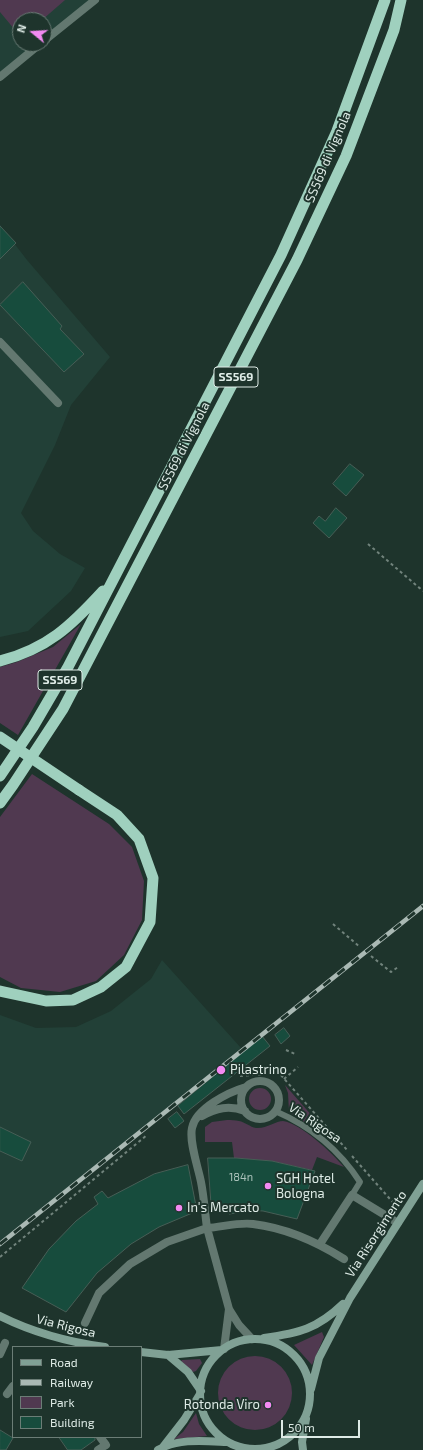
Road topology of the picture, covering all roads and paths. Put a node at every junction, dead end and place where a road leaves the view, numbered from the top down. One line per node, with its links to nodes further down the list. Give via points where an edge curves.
1 (95, 0): 4 (street)
2 (385, 0): 10 (highway, SS569 di Vignola / SS569, via 337,131 281,255)
3 (401, 0): 15 (highway, SS569 di Vignola / SS569, via 394,30 346,156 297,260 63,709)
4 (52, 35)
5 (30, 52): 6 (street)
6 (0, 77)
7 (0, 342): 8 (street)
8 (58, 402)
9 (368, 544): 11 (path)
10 (113, 580): 12 (highway, via 66,628 43,645 22,656); 14 (highway, SS569 di Vignola / SS569, via 64,674)
11 (423, 591)
12 (0, 661)
13 (0, 737): 22 (highway, bridge, via 117,815 139,839 153,878 150,922 126,966 101,987 73,1000 46,1000)
14 (0, 776)
15 (0, 803)
16 (333, 924): 17 (path)
17 (360, 947)
18 (371, 956): 19 (path, via 391,972)
19 (398, 967)
20 (0, 984): 22 (highway)
21 (0, 991): 22 (highway)
22 (17, 995)
23 (286, 1050): 24 (path)
24 (295, 1054)
25 (298, 1066): 27 (path)
26 (240, 1076): 27 (path, via 279,1073)
27 (284, 1079): 35 (path)
28 (246, 1087): 29 (street, via 241,1099); 30 (street, Via Rigosa, via 256,1081 273,1085 280,1100); 31 (street, Via Rigosa, via 221,1097)
29 (245, 1111): 30 (street, Via Rigosa, via 260,1119); 31 (street, Via Rigosa, via 224,1108)
30 (276, 1111): 34 (lane, Via Rigosa, via 338,1152 360,1182)
31 (196, 1120): 37 (street, Via Rigosa, via 191,1138 202,1185)
32 (147, 1135): 39 (path)
33 (423, 1184): 36 (main road, Via Risorgimento)
34 (352, 1195): 36 (street); 38 (street, Via Rigosa)
35 (398, 1208)
36 (398, 1224): 41 (main road, Via Risorgimento)
37 (208, 1228): 38 (street, Via Rigosa, via 252,1224 291,1233); 42 (street, Via Rigosa); 44 (street, Via Rigosa, via 167,1242 130,1264 99,1293)
38 (320, 1244): 40 (street, Via Rigosa)
39 (0, 1257)
40 (344, 1259)
41 (350, 1298): 45 (main road, Via Risorgimento, via 335,1312 310,1328 295,1334); 53 (main road, Via Risorgimento, via 319,1358)
42 (230, 1309): 45 (street, Via Rigosa, via 239,1325); 48 (street, Via Rigosa)
43 (0, 1316): 47 (main road, Via Rigosa, via 22,1327 55,1338)
44 (85, 1323)
45 (254, 1339): 48 (main road, via 232,1344); 53 (main road, via 272,1342 287,1349 307,1376)
46 (5, 1343): 50 (street)
47 (99, 1346)
48 (223, 1350): 51 (main road); 54 (main road, via 210,1362 203,1378)
49 (142, 1352): 51 (main road)
50 (0, 1354)
51 (168, 1355): 54 (main road, via 184,1369)
52 (12, 1387): 55 (street)
53 (310, 1392): 56 (main road)
54 (201, 1393): 58 (main road, via 203,1410 210,1425); 59 (main road, via 184,1420)
55 (7, 1394)
56 (307, 1412): 58 (main road, via 296,1430 278,1444 249,1449); 61 (main road)
57 (101, 1438): 60 (street, via 106,1445)
58 (234, 1446): 59 (main road, via 183,1442)
59 (160, 1448)
60 (98, 1450)
61 (303, 1450)

